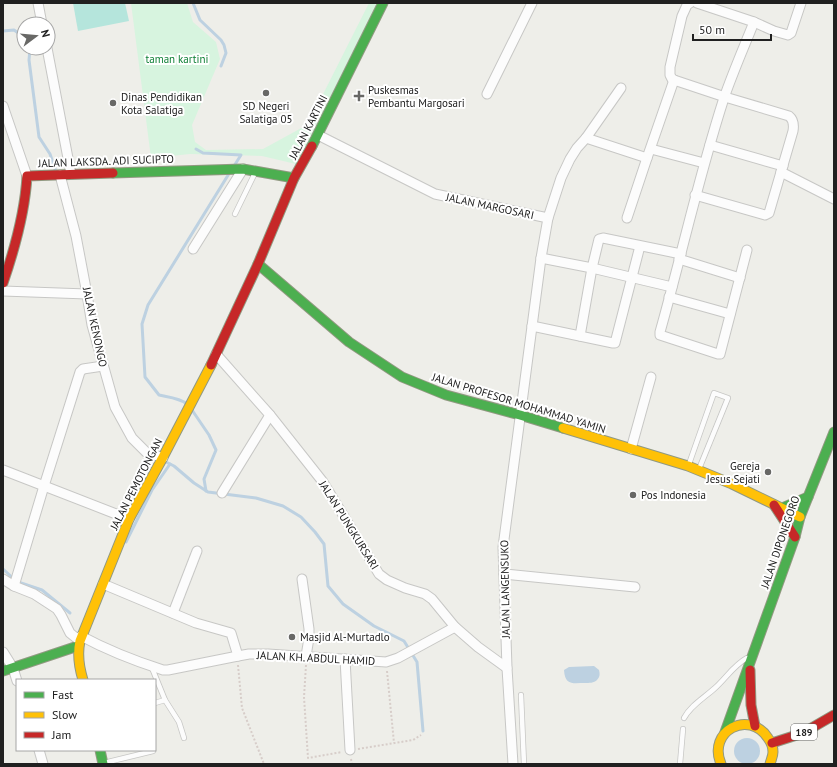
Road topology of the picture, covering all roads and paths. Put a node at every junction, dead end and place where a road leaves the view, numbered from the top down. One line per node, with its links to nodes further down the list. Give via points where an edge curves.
1 (38, 3): 7 (street)
2 (383, 3): 15 (main road, JALAN KARTINI)
3 (532, 3): 12 (street)
4 (690, 3): 10 (street, via 686,5 682,16 671,58 669,71)
5 (697, 3): 8 (street)
6 (801, 3): 8 (street, via 789,35)
7 (40, 16)
8 (754, 22): 13 (street)
9 (49, 56): 24 (street)
10 (674, 80): 13 (street); 18 (street)
11 (621, 88): 16 (street)
12 (487, 94)
13 (725, 97): 17 (street); 21 (street, via 792,119 793,131)
14 (3, 106): 26 (street)
15 (318, 135): 27 (main road, JALAN KARTINI); 31 (street, JALAN MARGOSARI, via 435,194)
16 (586, 138): 19 (street); 31 (street, via 570,159)
17 (710, 145): 20 (street); 21 (street)
18 (651, 149): 19 (street); 20 (street)
19 (647, 158): 32 (street)
20 (704, 164): 28 (street)
21 (782, 169): 28 (street, via 770,212 766,215); 29 (street)
22 (242, 170): 23 (main road, JALAN LAKSDA. ADI SUCIPTO); 24 (main road, JALAN LAKSDA. ADI SUCIPTO); 34 (street)
23 (255, 172): 27 (main road, JALAN LAKSDA. ADI SUCIPTO); 30 (lane)
24 (71, 174): 25 (main road, JALAN LAKSDA. ADI SUCIPTO)
25 (57, 175): 26 (main road, JALAN LAKSDA. ADI SUCIPTO); 45 (street, JALAN KENONGO, via 76,236)
26 (27, 176): 42 (main road, JALAN LAKSDA. ADI SUCIPTO, via 19,227)
27 (294, 178): 38 (main road, JALAN KARTINI)
28 (695, 195): 36 (street)
29 (834, 199)
30 (234, 214)
31 (548, 218): 37 (street, JALAN MARGOSARI)
32 (627, 218)
33 (640, 246): 36 (street); 39 (street, via 600,239); 40 (street)
34 (193, 249)
35 (747, 250): 41 (street)
36 (680, 257): 41 (street); 43 (street)
37 (541, 258): 39 (street); 48 (street, JALAN MARGOSARI)
38 (258, 264): 50 (main road, JALAN PEMOTONGAN); 54 (main road, JALAN PROFESOR MOHAMMAD YAMIN, via 349,342 402,377 446,395)
39 (592, 268): 40 (street); 49 (street)
40 (633, 278): 43 (street); 49 (street, via 615,343)
41 (740, 278): 47 (street)
42 (3, 283)
43 (672, 287): 46 (street)
44 (3, 291): 45 (street)
45 (85, 294): 51 (street, JALAN KENONGO)
46 (669, 297): 47 (street); 47 (street, via 660,335 718,354)
47 (730, 314)
48 (532, 326): 49 (street); 54 (street, JALAN MARGOSARI)
49 (580, 336)
50 (216, 354): 53 (street, JALAN PUNGKURSARI); 57 (main road, JALAN PEMOTONGAN)
51 (101, 367): 57 (street, JALAN KENONGO, via 115,407 132,438 146,452); 61 (street, via 80,372)
52 (651, 377): 56 (street)
53 (270, 415): 62 (street); 76 (street, JALAN PUNGKURSARI, via 323,482 379,574 387,580 428,596)
54 (520, 416): 56 (main road, JALAN PROFESOR MOHAMMAD YAMIN); 69 (street, JALAN LANGENSUKO, via 503,547)
55 (834, 432): 63 (main road, JALAN DIPONEGORO)
56 (631, 449): 58 (main road, JALAN PROFESOR MOHAMMAD YAMIN)
57 (161, 461): 66 (main road, JALAN PEMOTONGAN)
58 (688, 466): 60 (main road, JALAN PROFESOR MOHAMMAD YAMIN); 60 (lane, via 714,393 728,398)
59 (3, 470): 61 (street)
60 (698, 470): 64 (main road, JALAN PROFESOR MOHAMMAD YAMIN)
61 (44, 486): 66 (street); 73 (street)
62 (222, 493)
63 (808, 497): 64 (main road); 65 (main road, JALAN DIPONEGORO)
64 (778, 506): 65 (main road, JALAN PROFESOR MOHAMMAD YAMIN); 67 (main road)
65 (800, 517): 67 (main road, JALAN DIPONEGORO)
66 (129, 519): 72 (main road, JALAN PEMOTONGAN)
67 (795, 537): 81 (main road, JALAN DIPONEGORO)
68 (197, 551): 75 (street)
69 (504, 574): 74 (street); 86 (street, JALAN LANGENSUKO)
70 (3, 579): 73 (street)
71 (302, 579): 80 (street, via 309,629)
72 (103, 584): 75 (street); 77 (main road, JALAN PEMOTONGAN)
73 (14, 586): 77 (street, via 34,594 57,609 70,634)
74 (635, 587)
75 (173, 613): 79 (street, via 231,633)
76 (455, 627): 83 (street, JALAN KH. ABDUL HAMID, via 403,656); 86 (street, JALAN PUNGKURSARI)
77 (80, 641): 84 (street, JALAN KH. ABDUL HAMID, via 93,642); 85 (main road); 89 (main road, via 77,652)
78 (3, 652): 85 (street)
79 (238, 656): 80 (street, JALAN KH. ABDUL HAMID); 84 (street, JALAN KH. ABDUL HAMID, via 172,670); 110 (path, via 242,708)
80 (306, 656): 82 (street, JALAN KH. ABDUL HAMID); 102 (path, via 304,697 308,758)
81 (751, 658): 94 (lane, via 742,661 717,687 695,704); 95 (main road, JALAN DIPONEGORO, via 751,705); 97 (main road, JALAN DIPONEGORO)
82 (345, 659): 83 (street, JALAN KH. ABDUL HAMID); 102 (street)
83 (386, 662): 100 (path)
84 (151, 666): 91 (lane)
85 (13, 668): 87 (main road); 88 (street)
86 (507, 668): 111 (street, JALAN LANGENSUKO)
87 (3, 671)
88 (16, 679)
89 (83, 679)
90 (521, 694): 112 (lane)
91 (165, 700): 92 (lane); 99 (lane, via 179,722)
92 (156, 703)
93 (834, 716): 101 (main road, 189, via 803,733)
94 (684, 718)
95 (755, 726): 97 (main road, via 739,724); 101 (main road, via 766,733)
96 (683, 729): 113 (lane)
97 (725, 732): 106 (main road, JALAN DIPONEGORO, via 718,744)
98 (421, 736): 100 (path)
99 (184, 738)
100 (394, 743): 102 (path)
101 (772, 744): 107 (main road)
102 (350, 750)
103 (39, 751): 108 (street)
104 (100, 751): 109 (main road)
105 (152, 751): 109 (lane)
106 (718, 752): 114 (main road, JALAN DIPONEGORO); 115 (main road)
107 (773, 754): 116 (main road); 117 (main road)
108 (43, 764)
109 (103, 764)
110 (264, 764)
111 (513, 764)
112 (524, 764)
113 (680, 764)
114 (711, 764)
115 (721, 764)
116 (770, 764)
117 (776, 764)

